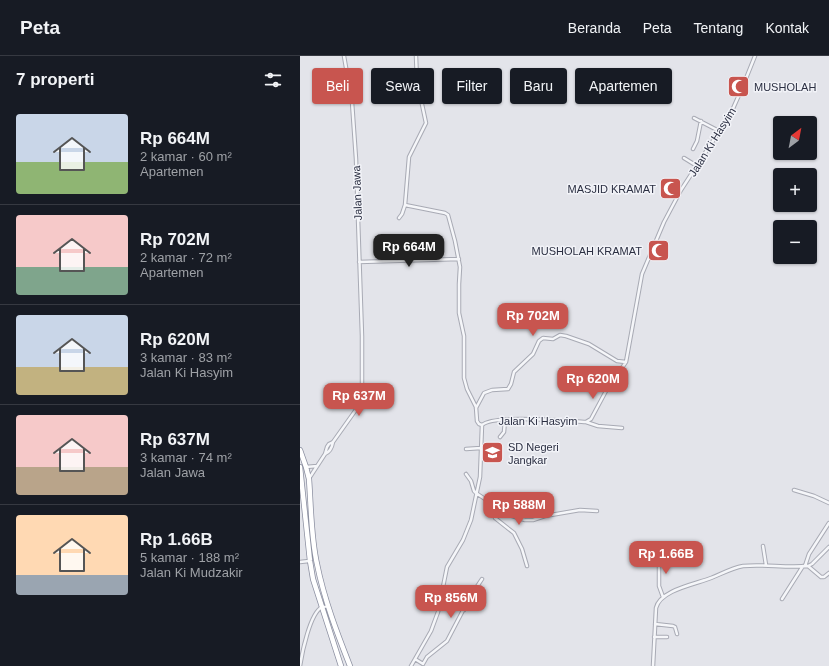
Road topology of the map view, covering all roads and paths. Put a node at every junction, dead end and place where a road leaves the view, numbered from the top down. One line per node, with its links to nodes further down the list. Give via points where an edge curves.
1 (344, 56): 13 (street, Jalan Jawa, via 352,102)
2 (416, 56): 10 (street, via 417,81 426,123 409,156)
3 (754, 56): 6 (street, Jalan Ki Hasyim, via 752,67 734,107)
4 (694, 118): 5 (street)
5 (701, 121): 6 (street); 7 (street, via 697,141)
6 (719, 131): 9 (street, Jalan Ki Hasyim)
7 (692, 149)
8 (684, 158): 9 (street)
9 (697, 166): 14 (street, Jalan Ki Hasyim, via 672,206 644,269)
10 (405, 205): 11 (street); 12 (street, via 447,214)
11 (399, 218)
12 (459, 259): 13 (street); 15 (street, via 459,313 464,336 464,378)
13 (359, 262): 25 (street, Jalan Jawa, via 362,396 360,404)
14 (626, 362): 15 (street, via 617,361 589,344 566,336 543,338 533,354 514,372 508,389 484,393); 17 (street, Jalan Ki Hasyim, via 591,419)
15 (476, 410): 18 (street, via 477,421)
16 (505, 420): 17 (street, Jalan Ki Hasyim); 18 (street, Jalan Ki Hasyim); 20 (street, via 504,432)
17 (586, 422): 19 (street)
18 (482, 425): 21 (street)
19 (622, 428)
20 (500, 437)
21 (481, 448): 22 (street); 30 (street, via 480,477)
22 (466, 449)
23 (300, 452): 26 (highway)
24 (300, 466): 38 (highway)
25 (317, 466): 26 (street); 28 (street, Jalan Jawa)
26 (306, 467): 28 (highway)
27 (466, 474): 30 (street)
28 (309, 479): 48 (highway, via 316,562)
29 (794, 490): 31 (street)
30 (476, 493): 32 (street); 47 (street, via 469,527 447,567)
31 (829, 503)
32 (497, 507): 33 (street, via 516,518 528,520 580,510); 40 (street, via 494,518 514,533)
33 (596, 511)
34 (829, 523): 42 (street, via 809,554)
35 (763, 546): 41 (street)
36 (829, 547): 42 (street, via 812,564)
37 (659, 555): 45 (street, via 659,586)
38 (310, 561): 39 (street); 49 (highway)
39 (300, 562)
40 (527, 566)
41 (766, 566): 42 (street); 45 (street, via 734,568 709,579 685,585)
42 (806, 566): 43 (street, via 821,577); 46 (street)
43 (829, 573)
44 (482, 579): 50 (street)
45 (663, 597): 51 (street, via 657,605)
46 (782, 599)
47 (440, 603): 50 (street, via 452,603); 55 (street, via 431,631)
48 (329, 606): 49 (street); 59 (highway)
49 (322, 608): 57 (street, via 312,621); 58 (highway)
50 (464, 610): 56 (street, via 447,641)
51 (655, 624): 52 (street, via 673,626); 53 (street)
52 (677, 634)
53 (654, 637): 54 (street); 61 (street)
54 (667, 637)
55 (415, 659): 56 (street); 60 (street)
56 (422, 665)
57 (300, 666)
58 (341, 666)
59 (350, 666)
60 (411, 666)
61 (653, 666)

